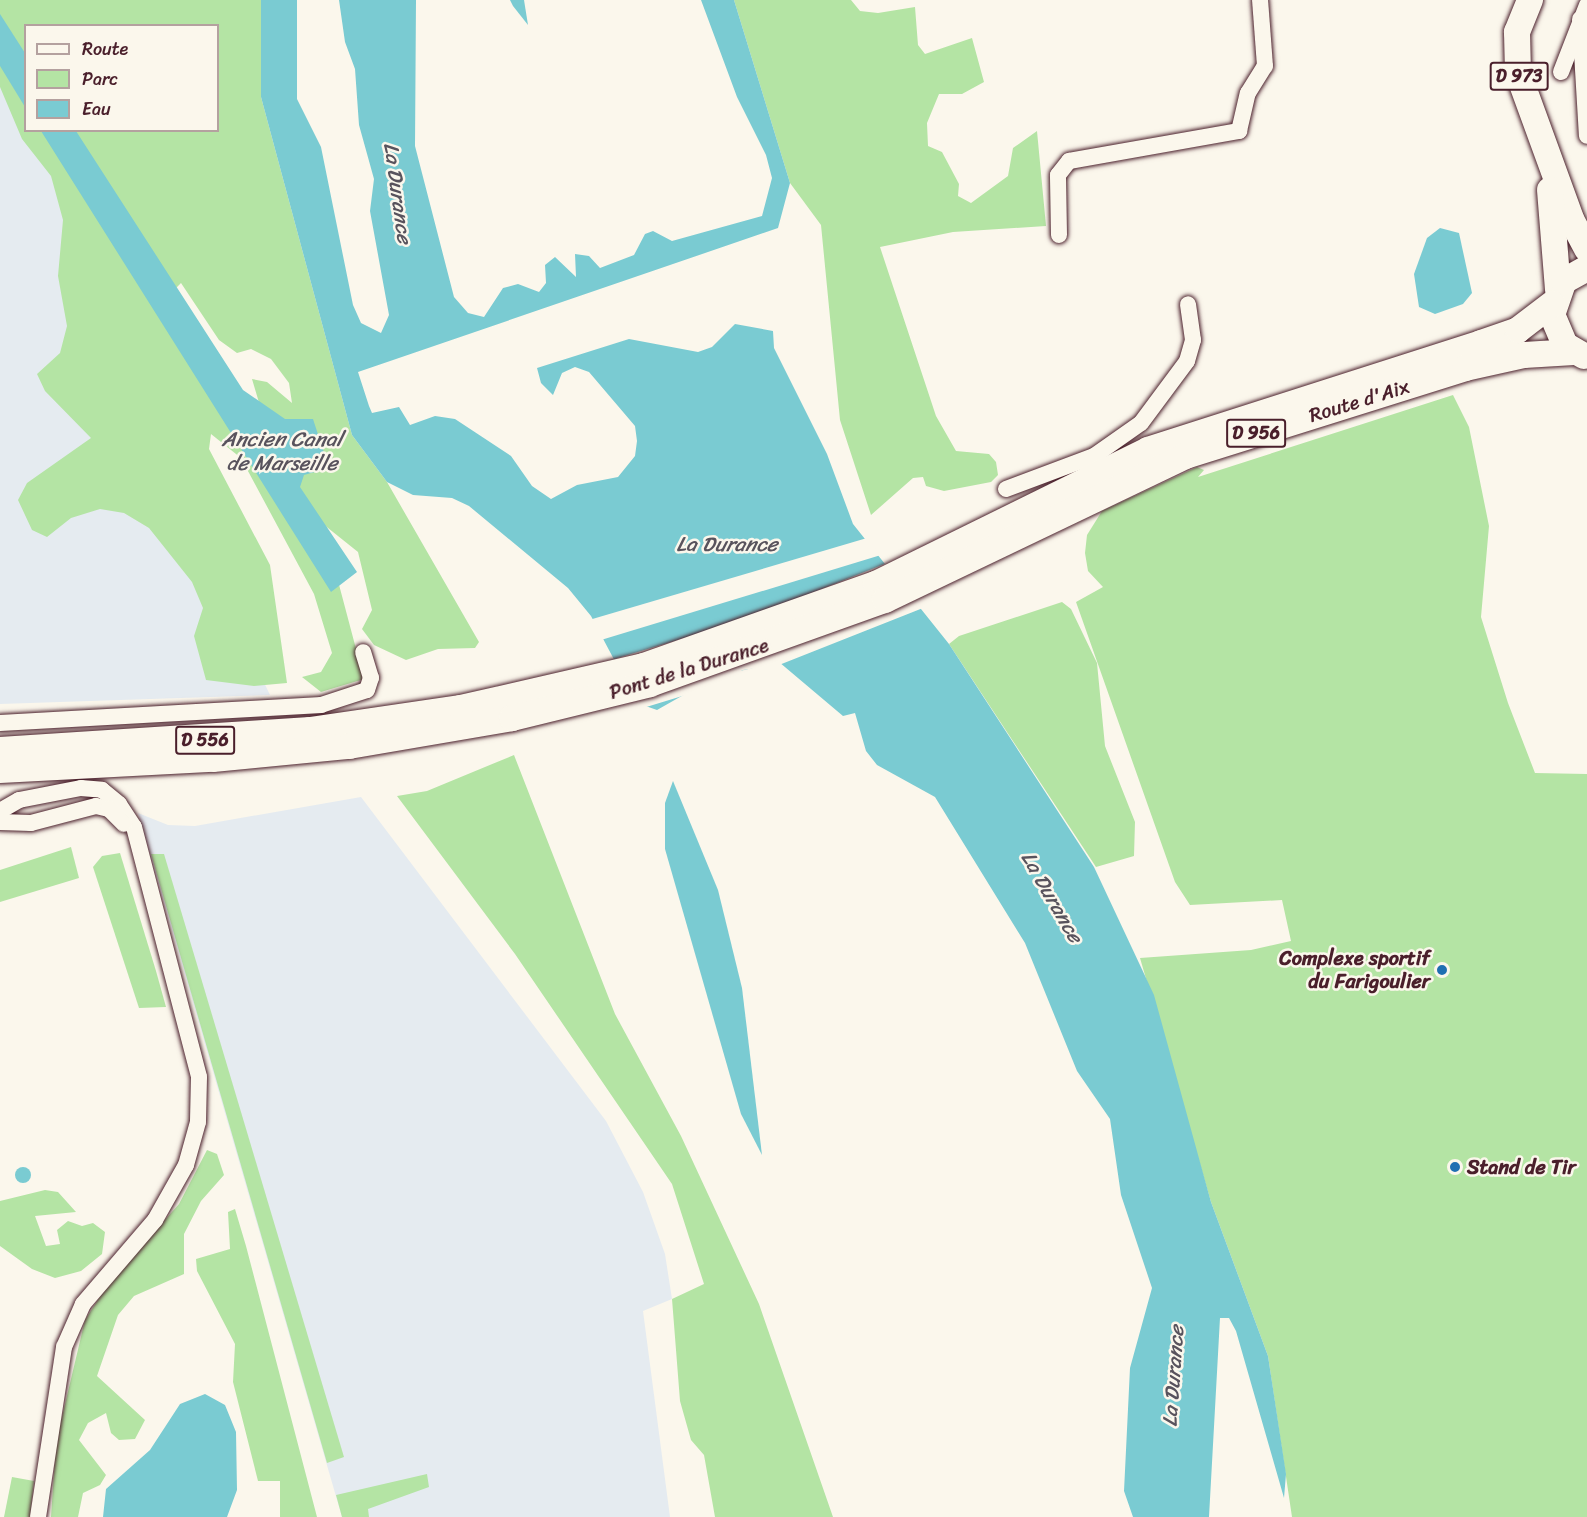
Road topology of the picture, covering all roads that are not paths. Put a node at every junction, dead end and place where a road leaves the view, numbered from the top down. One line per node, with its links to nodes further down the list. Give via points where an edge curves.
1 (1260, 0): 7 (street, via 1266,58 1248,93 1239,131 1069,160 1058,175 1056,189)
2 (1530, 0): 6 (main road, D 973, via 1517,32 1518,73)
3 (1584, 12): 4 (street, D 973); 5 (street)
4 (1561, 72)
5 (1587, 136)
6 (1547, 150): 8 (main road, D 973); 10 (main road, D 973)
7 (1059, 235)
8 (1587, 249)
9 (1587, 268): 10 (main road, Route d'Aix)
10 (1555, 297): 12 (main road, via 1554,326); 14 (main road, Route d'Aix / D 956, via 1518,330 1148,450)
11 (1188, 304): 13 (street, via 1193,340 1187,361 1141,423 1094,456)
12 (1580, 355): 14 (main road, Route d'Aix / D 956, via 1524,354 1465,368 1185,456)
13 (1006, 489)
14 (951, 559): 16 (main road, Pont de la Durance / D 956, via 857,592)
15 (363, 652): 17 (street, via 371,678 367,690 321,705)
16 (688, 662): 18 (main road, Pont de la Durance / D 556, via 506,699)
17 (0, 723)
18 (411, 726): 19 (main road, D 556); 20 (main road, D 556, via 255,756)
19 (0, 750)
20 (0, 770)
21 (0, 811): 23 (street, via 48,793 102,790 128,815)
22 (0, 822): 23 (street, via 32,823 84,807 109,809 128,830)
23 (142, 860): 24 (street, via 194,1048 198,1122 176,1185 73,1323 54,1388)
24 (38, 1517)

